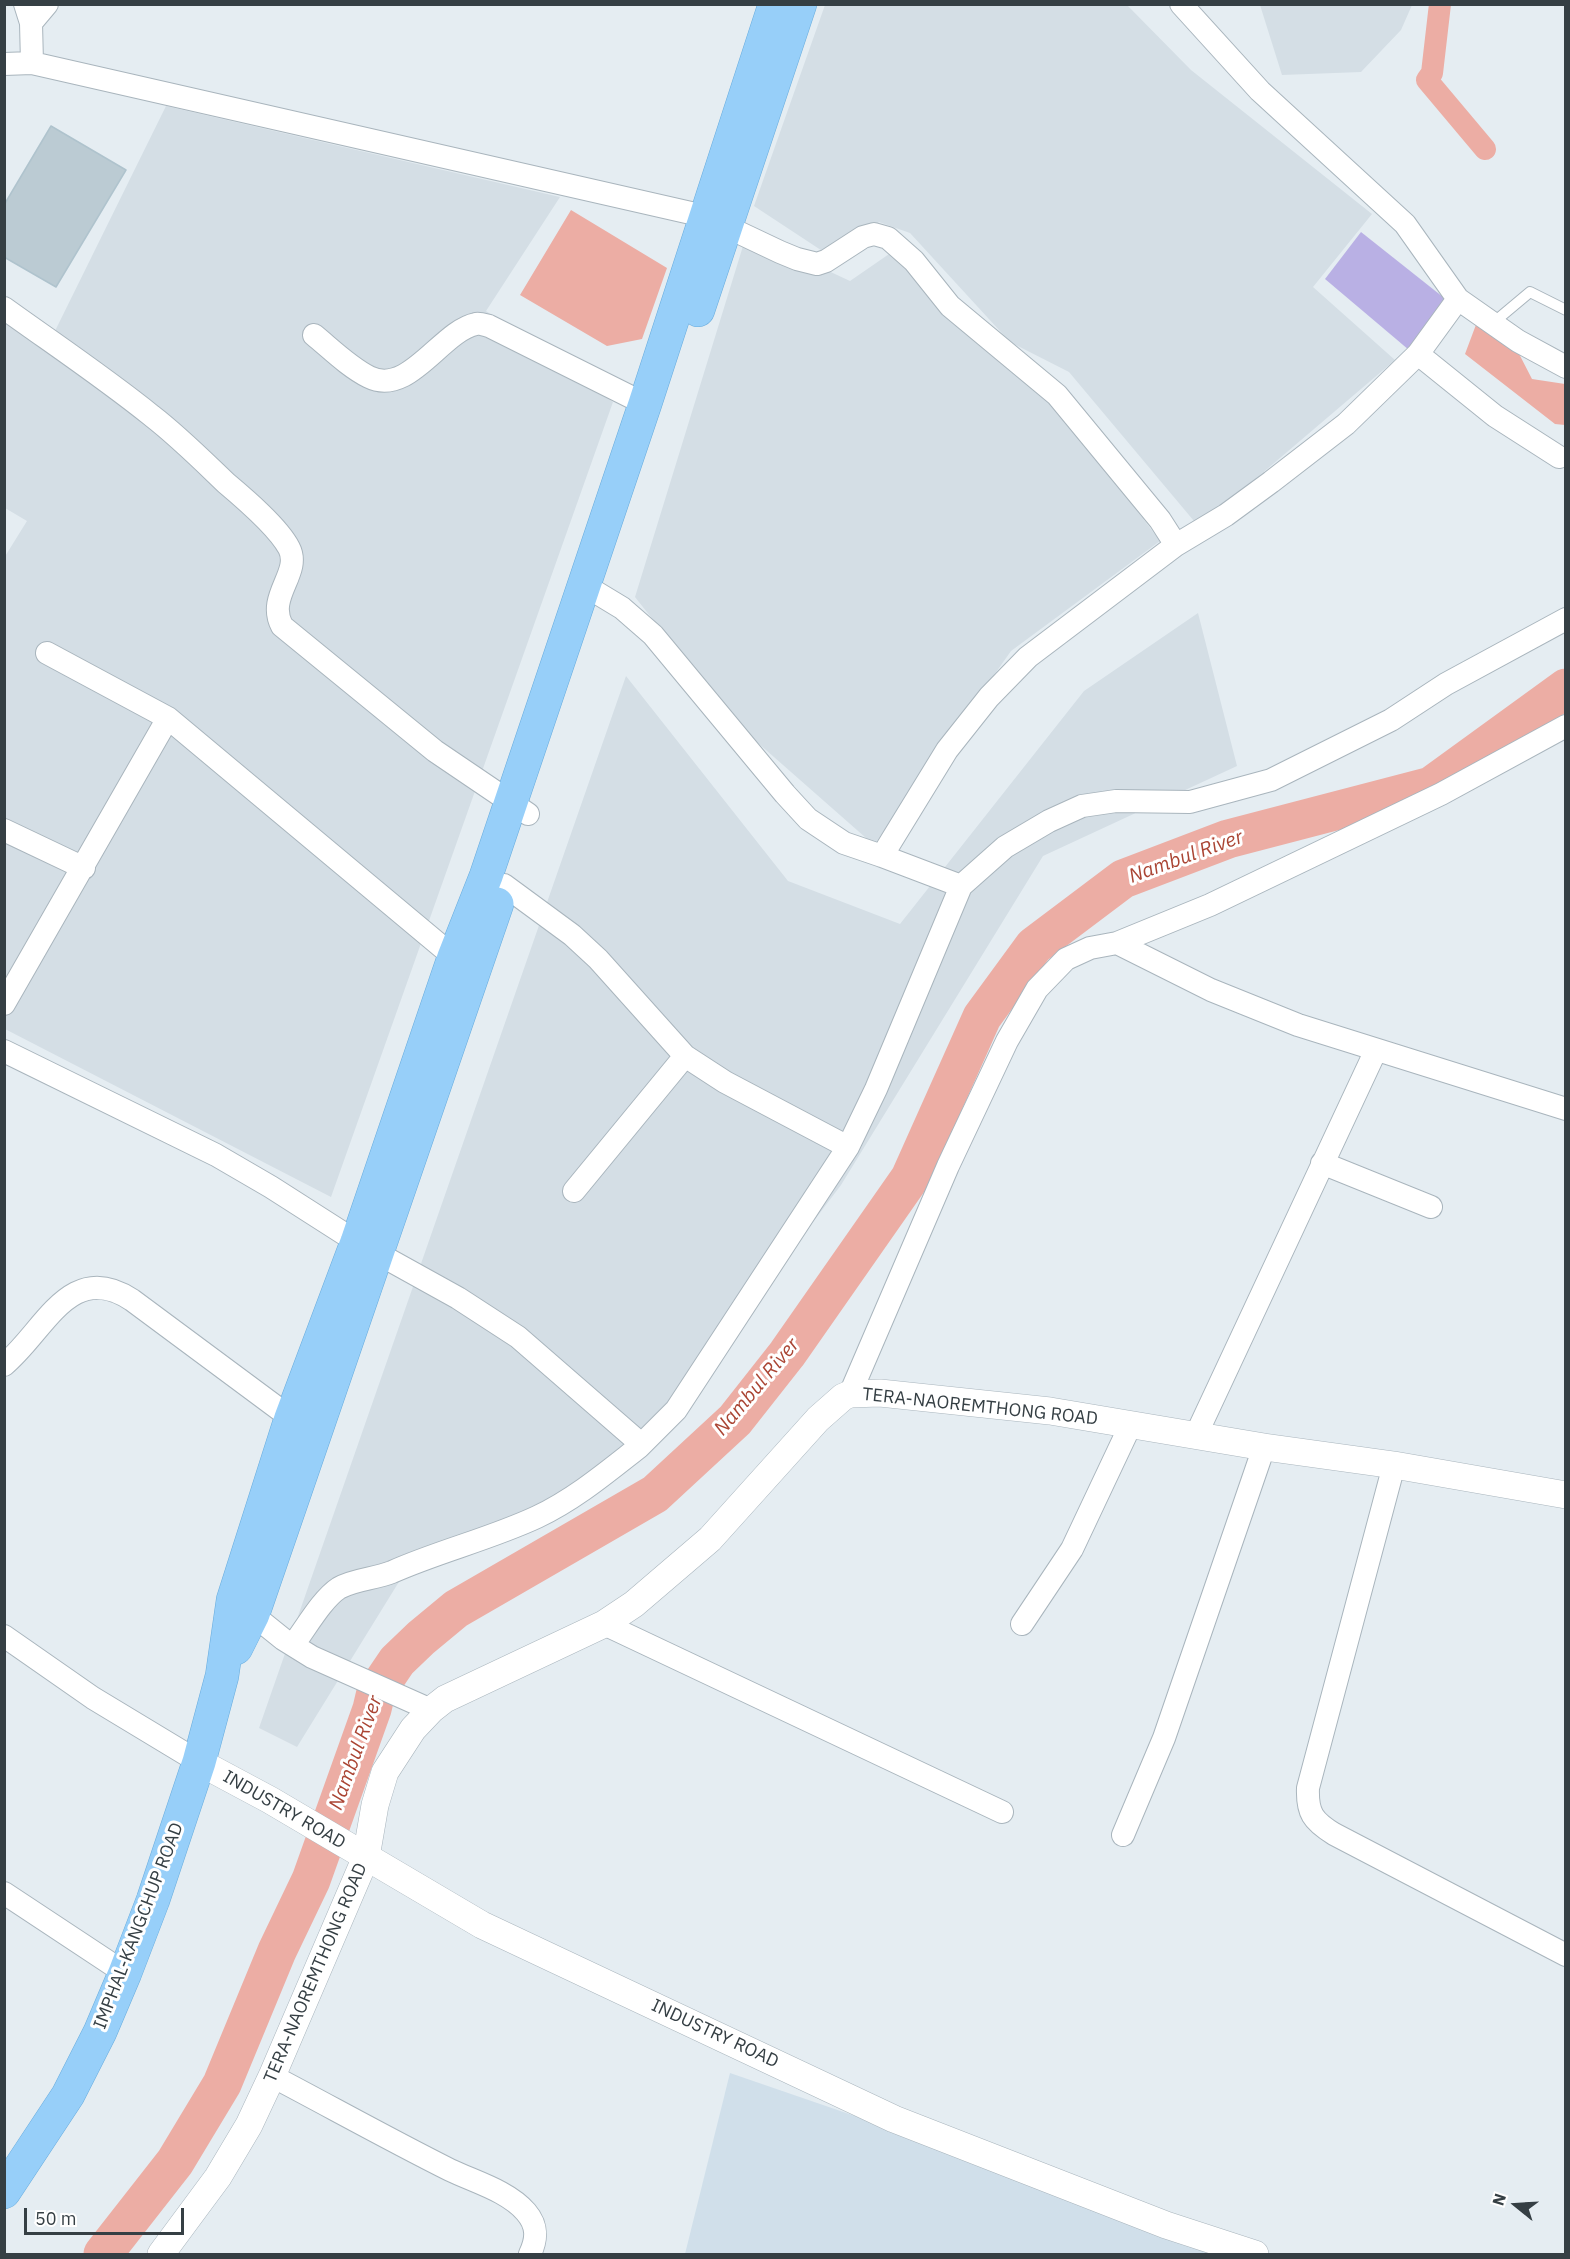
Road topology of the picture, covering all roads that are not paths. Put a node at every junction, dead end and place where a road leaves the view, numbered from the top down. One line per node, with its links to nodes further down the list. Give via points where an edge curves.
1 (47, 4): 5 (street)
2 (775, 4): 8 (main road)
3 (800, 4): 8 (main road)
4 (1181, 4): 9 (street, via 1260,91 1405,224)
5 (28, 14): 6 (street)
6 (32, 63): 7 (street); 8 (street)
7 (4, 64)
8 (716, 220): 16 (main road); 18 (street, via 788,255 817,264 863,237 874,234 888,238 914,261 950,306 1057,395 1160,520); 19 (main road)
9 (1458, 299): 12 (street); 14 (street)
10 (4, 308): 24 (street, via 153,416 281,536 292,554 276,611 282,626 435,751)
11 (1566, 310): 12 (lane, via 1530,292)
12 (1493, 323): 15 (street)
13 (314, 335): 16 (street, via 371,378 385,380 407,374 460,332 476,324 489,326)
14 (1418, 354): 17 (street, via 1495,416); 18 (street, via 1346,424 1226,515)
15 (1566, 367)
16 (645, 404): 19 (main road)
17 (1559, 457)
18 (1176, 546): 26 (street, via 1028,657 989,697 947,750)
19 (593, 591): 24 (main road); 26 (street, via 622,608 653,635 808,819 844,843)
20 (1566, 619): 29 (street, via 1446,684 1391,720 1271,780 1190,802 1116,801 1082,806 1005,847)
21 (47, 653): 22 (street)
22 (168, 718): 27 (street); 31 (street)
23 (1566, 726): 30 (street, via 1441,794 1210,905)
24 (520, 807): 28 (main road); 31 (main road, via 486,876)
25 (4, 830): 27 (street)
26 (882, 856): 29 (street)
27 (84, 868): 32 (street)
28 (504, 885): 35 (street, via 572,935); 41 (main road)
29 (961, 886): 37 (street)
30 (1117, 943): 33 (street, via 1222,994 1298,1025); 43 (street, via 1090,948 1066,959 1037,989 1007,1041 948,1166)
31 (454, 957): 41 (main road)
32 (4, 1004)
33 (1376, 1050): 36 (street); 38 (street)
34 (4, 1051): 41 (street, via 216,1155)
35 (685, 1056): 37 (street); 39 (street)
36 (1566, 1109)
37 (848, 1147): 47 (street, via 676,1410)
38 (1322, 1163): 40 (street); 46 (street)
39 (574, 1191)
40 (1431, 1207)
41 (367, 1247): 44 (main road); 47 (street, via 518,1337 633,1437); 51 (main road)
42 (4, 1365): 44 (street, via 57,1306 80,1290 98,1286 117,1290 132,1300)
43 (850, 1394): 45 (street, TERA-NAOREMTHONG ROAD, via 880,1393 1050,1411); 52 (street, TERA-NAOREMTHONG ROAD, via 818,1419 703,1545 634,1604)
44 (291, 1418): 51 (main road)
45 (1131, 1425): 46 (street, TERA-NAOREMTHONG ROAD); 53 (street, via 1072,1549)
46 (1196, 1435): 48 (street, TERA-NAOREMTHONG ROAD)
47 (639, 1447): 55 (street, via 585,1490 538,1516 378,1578 339,1588 328,1597)
48 (1264, 1447): 49 (street, TERA-NAOREMTHONG ROAD); 59 (street, via 1164,1738)
49 (1394, 1465): 50 (street, TERA-NAOREMTHONG ROAD); 62 (street, via 1308,1788 1308,1809 1334,1834)
50 (1566, 1495)
51 (243, 1607): 55 (street); 57 (main road, IMPHAL-KANGCHUP ROAD)
52 (604, 1624): 56 (street, TERA-NAOREMTHONG ROAD, via 480,1681); 58 (street)
53 (1022, 1624)
54 (4, 1636): 57 (street, via 93,1698)
55 (302, 1651): 56 (street)
56 (430, 1710): 60 (street, TERA-NAOREMTHONG ROAD, via 385,1772)
57 (199, 1762): 60 (street, INDUSTRY ROAD); 63 (main road, IMPHAL-KANGCHUP ROAD)
58 (1002, 1812)
59 (1123, 1834)
60 (357, 1851): 64 (street, TERA-NAOREMTHONG ROAD); 68 (street, INDUSTRY ROAD, via 482,1925 894,2119 1166,2225)
61 (4, 1893): 63 (street)
62 (1566, 1955)
63 (125, 1973): 65 (main road, IMPHAL-KANGCHUP ROAD, via 68,2095)
64 (272, 2076): 66 (street, TERA-NAOREMTHONG ROAD, via 218,2177); 67 (street, via 511,2199 528,2214 535,2228 536,2241)
65 (4, 2192)
66 (161, 2254)
67 (530, 2254)
68 (1255, 2254)

